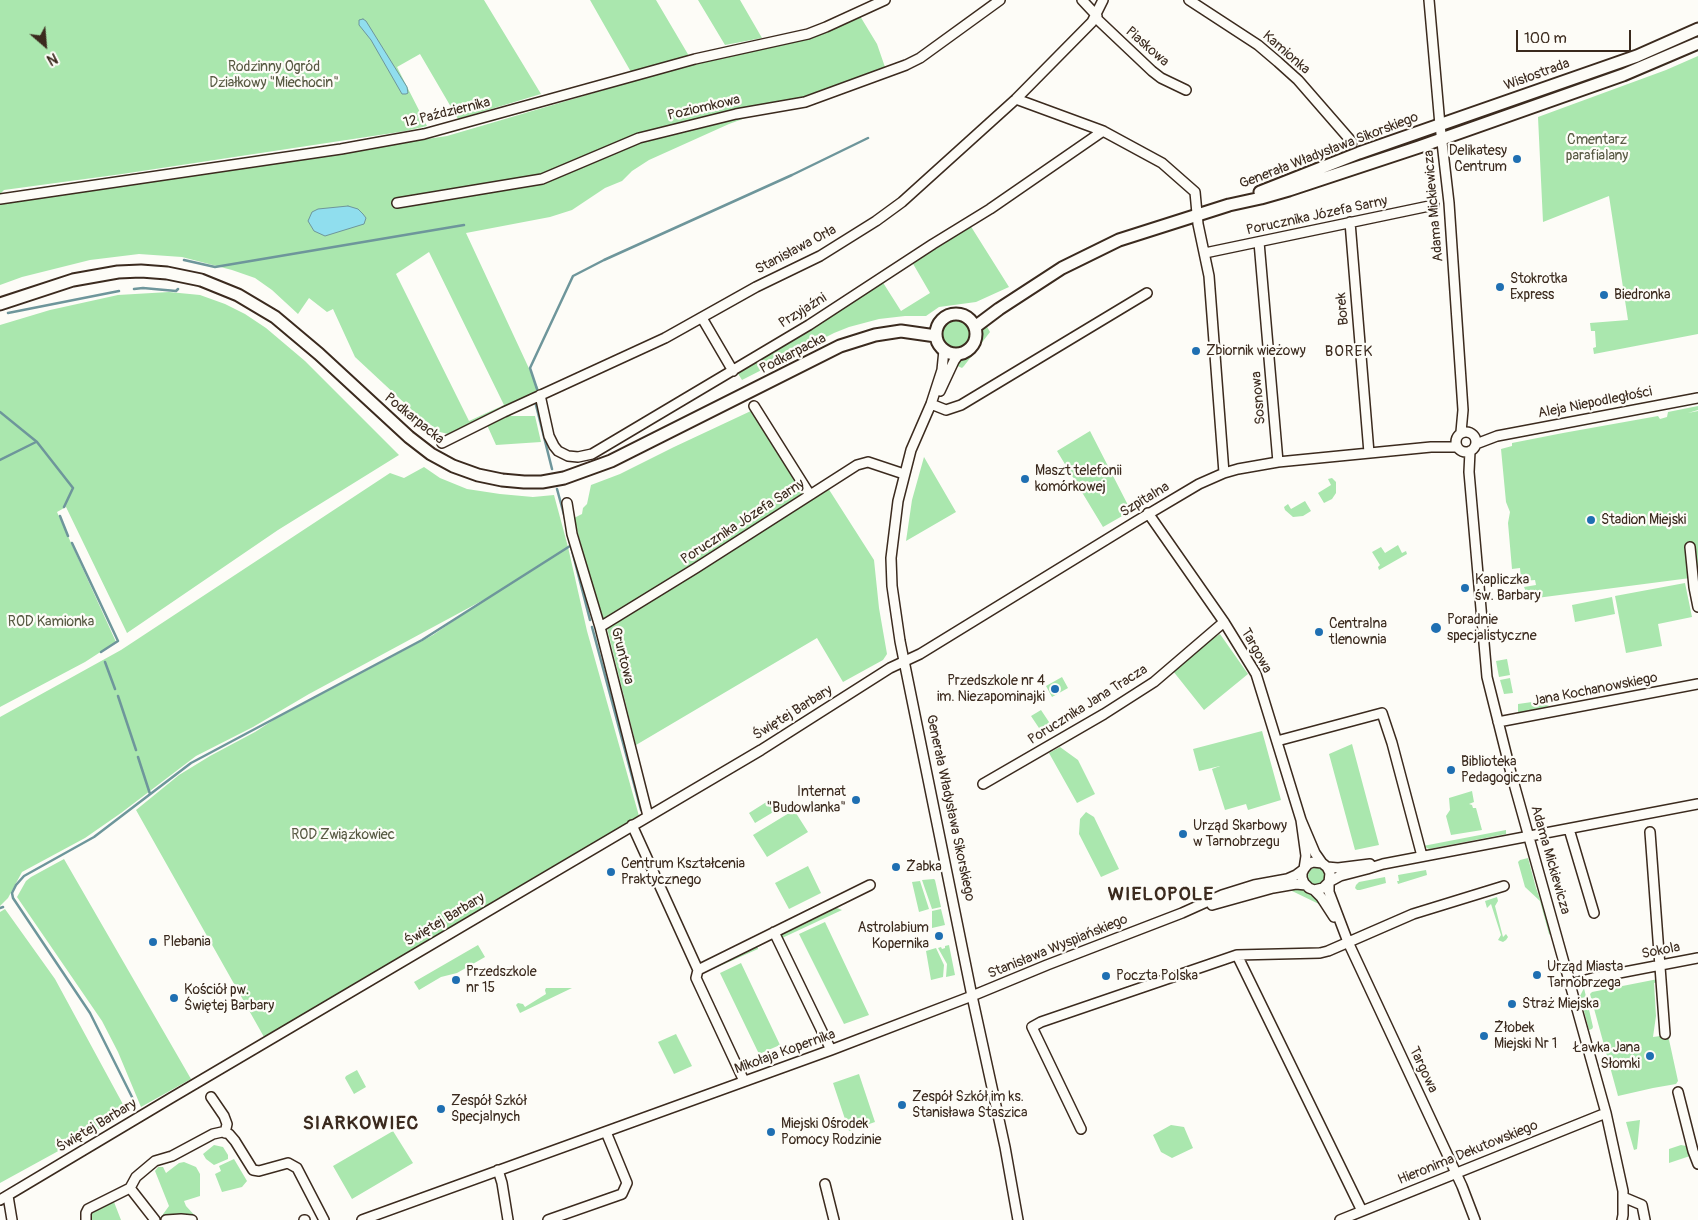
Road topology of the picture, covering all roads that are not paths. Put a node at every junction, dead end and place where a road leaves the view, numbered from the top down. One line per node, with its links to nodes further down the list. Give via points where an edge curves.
1 (885, 0): 16 (street, 12 Października, via 808,34 695,59 424,134)
2 (1000, 0): 17 (street, Poziomkowa, via 906,66 805,102 736,114 639,138 542,179)
3 (1082, 0): 7 (street, Piaskowa)
4 (1104, 0): 7 (street, Stanisława Orła)
5 (1189, 0): 15 (street, Kamionka, via 1258,45 1278,62)
6 (1429, 0): 12 (street, Adama Mickiewicza)
7 (1096, 17): 10 (street, Piaskowa, via 1152,71); 11 (street, Stanisława Orła)
8 (1698, 29): 12 (main road, Wisłostrada, via 1637,56)
9 (1698, 44): 14 (main road, Wisłostrada, via 1623,75)
10 (1186, 90)
11 (1016, 99): 13 (street); 26 (street, Stanisława Orła, via 902,202 876,221 820,256)
12 (1440, 125): 14 (street, Adama Mickiewicza); 18 (main road, Generała Władysława Sikorskiego, via 1359,153)
13 (1103, 131): 20 (street, via 1162,163 1186,183 1195,192); 31 (street, Przyjaźni, via 990,209)
14 (1442, 139): 18 (main road, Generała Władysława Sikorskiego, via 1261,198); 36 (street, Adama Mickiewicza, via 1463,410 1468,421)
15 (1352, 142)
16 (2, 198)
17 (397, 202)
18 (1229, 205): 20 (main road, Generała Władysława Sikorskiego)
19 (1434, 205): 21 (street, Porucznika Józefa Sarny)
20 (1196, 215): 23 (street); 27 (main road, Generała Władysława Sikorskiego, via 1092,252 1062,268 988,319)
21 (1350, 222): 22 (street, Porucznika Józefa Sarny); 38 (street, Borek)
22 (1258, 242): 23 (street, Porucznika Józefa Sarny); 39 (street, Sosnowa)
23 (1205, 253): 40 (street)
24 (1147, 293): 34 (street, via 962,405 946,410)
25 (0, 304): 28 (main road, Podkarpacka, via 73,280 118,272 167,273 201,280 238,295 275,317 431,454 478,475 524,482 556,480 598,467 840,346 875,335 915,328)
26 (702, 318): 31 (street); 32 (street, Stanisława Orła)
27 (973, 323): 28 (main road, via 958,313 951,314 945,316); 30 (main road, via 976,334 971,347)
28 (936, 331): 29 (main road, via 937,342)
29 (944, 350): 30 (main road); 34 (street, Generała Władysława Sikorskiego, via 942,370)
30 (959, 354): 34 (street, Generała Władysława Sikorskiego)
31 (733, 370): 32 (street, Przyjaźni, via 603,448 578,458 558,451 554,446)
32 (540, 395): 37 (street, Stanisława Orła)
33 (1698, 398): 36 (street, Aleja Niepodległości)
34 (931, 404): 41 (street, Generała Władysława Sikorskiego)
35 (754, 406): 42 (street)
36 (1466, 442): 38 (street, Szpitalna); 51 (street, Adama Mickiewicza, via 1487,677)
37 (442, 443)
38 (1369, 453): 39 (street, Szpitalna)
39 (1278, 462): 40 (street, Szpitalna)
40 (1224, 473): 44 (street, Szpitalna)
41 (904, 474): 42 (street, Porucznika Józefa Sarny, via 863,462); 49 (street, Generała Władysława Sikorskiego, via 891,558 895,612)
42 (810, 495): 48 (street, Porucznika Józefa Sarny)
43 (567, 503): 48 (street, Gruntowa)
44 (1148, 513): 47 (street, Targowa); 49 (street, Szpitalna)
45 (1690, 547): 46 (street)
46 (1698, 607)
47 (1224, 622): 52 (street, Targowa, via 1256,674); 53 (street, Porucznika Jana Tracza, via 1154,682)
48 (600, 627): 55 (street, Gruntowa)
49 (904, 662): 55 (street, Świętej Barbary); 79 (street, Generała Władysława Sikorskiego)
50 (1698, 684): 51 (street, Jana Kochanowskiego)
51 (1498, 722): 60 (street, Adama Mickiewicza)
52 (1278, 742): 56 (street, Targowa); 61 (street, via 1382,713)
53 (983, 784)
54 (1698, 804): 58 (street)
55 (648, 816): 57 (street, Świętej Barbary)
56 (1301, 820): 63 (street, Targowa, via 1315,853); 64 (street, Targowa, via 1306,852)
57 (632, 826): 77 (street); 95 (street, Świętej Barbary)
58 (1569, 829): 60 (street); 70 (street)
59 (1650, 832): 76 (street)
60 (1529, 836): 61 (street); 78 (street, Adama Mickiewicza)
61 (1422, 856): 62 (street)
62 (1383, 864): 63 (street, via 1338,868); 65 (street)
63 (1324, 865): 64 (street, via 1313,862); 65 (street, via 1330,873)
64 (1304, 869): 68 (street, via 1302,878); 69 (street, Stanisława Wyspiańskiego, via 1286,879 1222,895)
65 (1328, 882): 68 (street, via 1323,888); 71 (street, Targowa)
66 (870, 885): 72 (street)
67 (1504, 886): 73 (street, via 1412,914)
68 (1310, 888): 69 (street, Stanisława Wyspiańskiego, via 1296,884 1274,888); 71 (street, Targowa, via 1321,897)
69 (1182, 913): 79 (street, Stanisława Wyspiańskiego)
70 (1594, 913)
71 (1344, 931): 73 (street, Targowa)
72 (774, 932): 77 (street); 81 (street)
73 (1348, 942): 74 (street, via 1320,953); 91 (street, Targowa)
74 (1237, 955): 86 (street, via 1032,1027); 96 (street)
75 (1698, 958): 76 (street, Sokola)
76 (1659, 966): 78 (street, Sokola); 80 (street)
77 (698, 970): 82 (street, via 696,978)
78 (1571, 984): 85 (street, Adama Mickiewicza)
79 (972, 996): 81 (street, Mikołaja Kopernika); 108 (street, Generała Władysława Sikorskiego)
80 (1665, 1034)
81 (831, 1050): 82 (street, Mikołaja Kopernika)
82 (744, 1081): 87 (street, Mikołaja Kopernika)
83 (1678, 1092): 89 (street)
84 (211, 1097): 88 (street, via 224,1116)
85 (1606, 1113): 91 (street, Hieronima Dekutowskiego); 94 (street, Adama Mickiewicza)
86 (1081, 1129)
87 (606, 1132): 90 (street, Mikołaja Kopernika); 106 (street, via 627,1183 622,1194)
88 (225, 1133): 93 (street, via 214,1134 172,1156 155,1161 140,1172); 103 (street, via 235,1141 255,1171 282,1163 293,1164)
89 (1698, 1164)
90 (498, 1170): 97 (street, Mikołaja Kopernika); 105 (street)
91 (1456, 1173): 96 (street, Hieronima Dekutowskiego); 110 (street, Targowa)
92 (825, 1184): 107 (street)
93 (130, 1188): 99 (street, via 88,1210); 100 (street)
94 (1623, 1197): 111 (street, Adama Mickiewicza); 112 (street, via 1642,1205)
95 (4, 1198): 98 (street)
96 (1362, 1211): 109 (street, Hieronima Dekutowskiego)
97 (376, 1217): 104 (street, Mikołaja Kopernika)
98 (12, 1220)
99 (86, 1220)
100 (155, 1220)
101 (166, 1220): 102 (street)
102 (192, 1220)
103 (324, 1220)
104 (362, 1220)
105 (508, 1220)
106 (548, 1220)
107 (834, 1220)
108 (1018, 1220)
109 (1340, 1220)
110 (1475, 1220)
111 (1622, 1220)
112 (1645, 1220)

